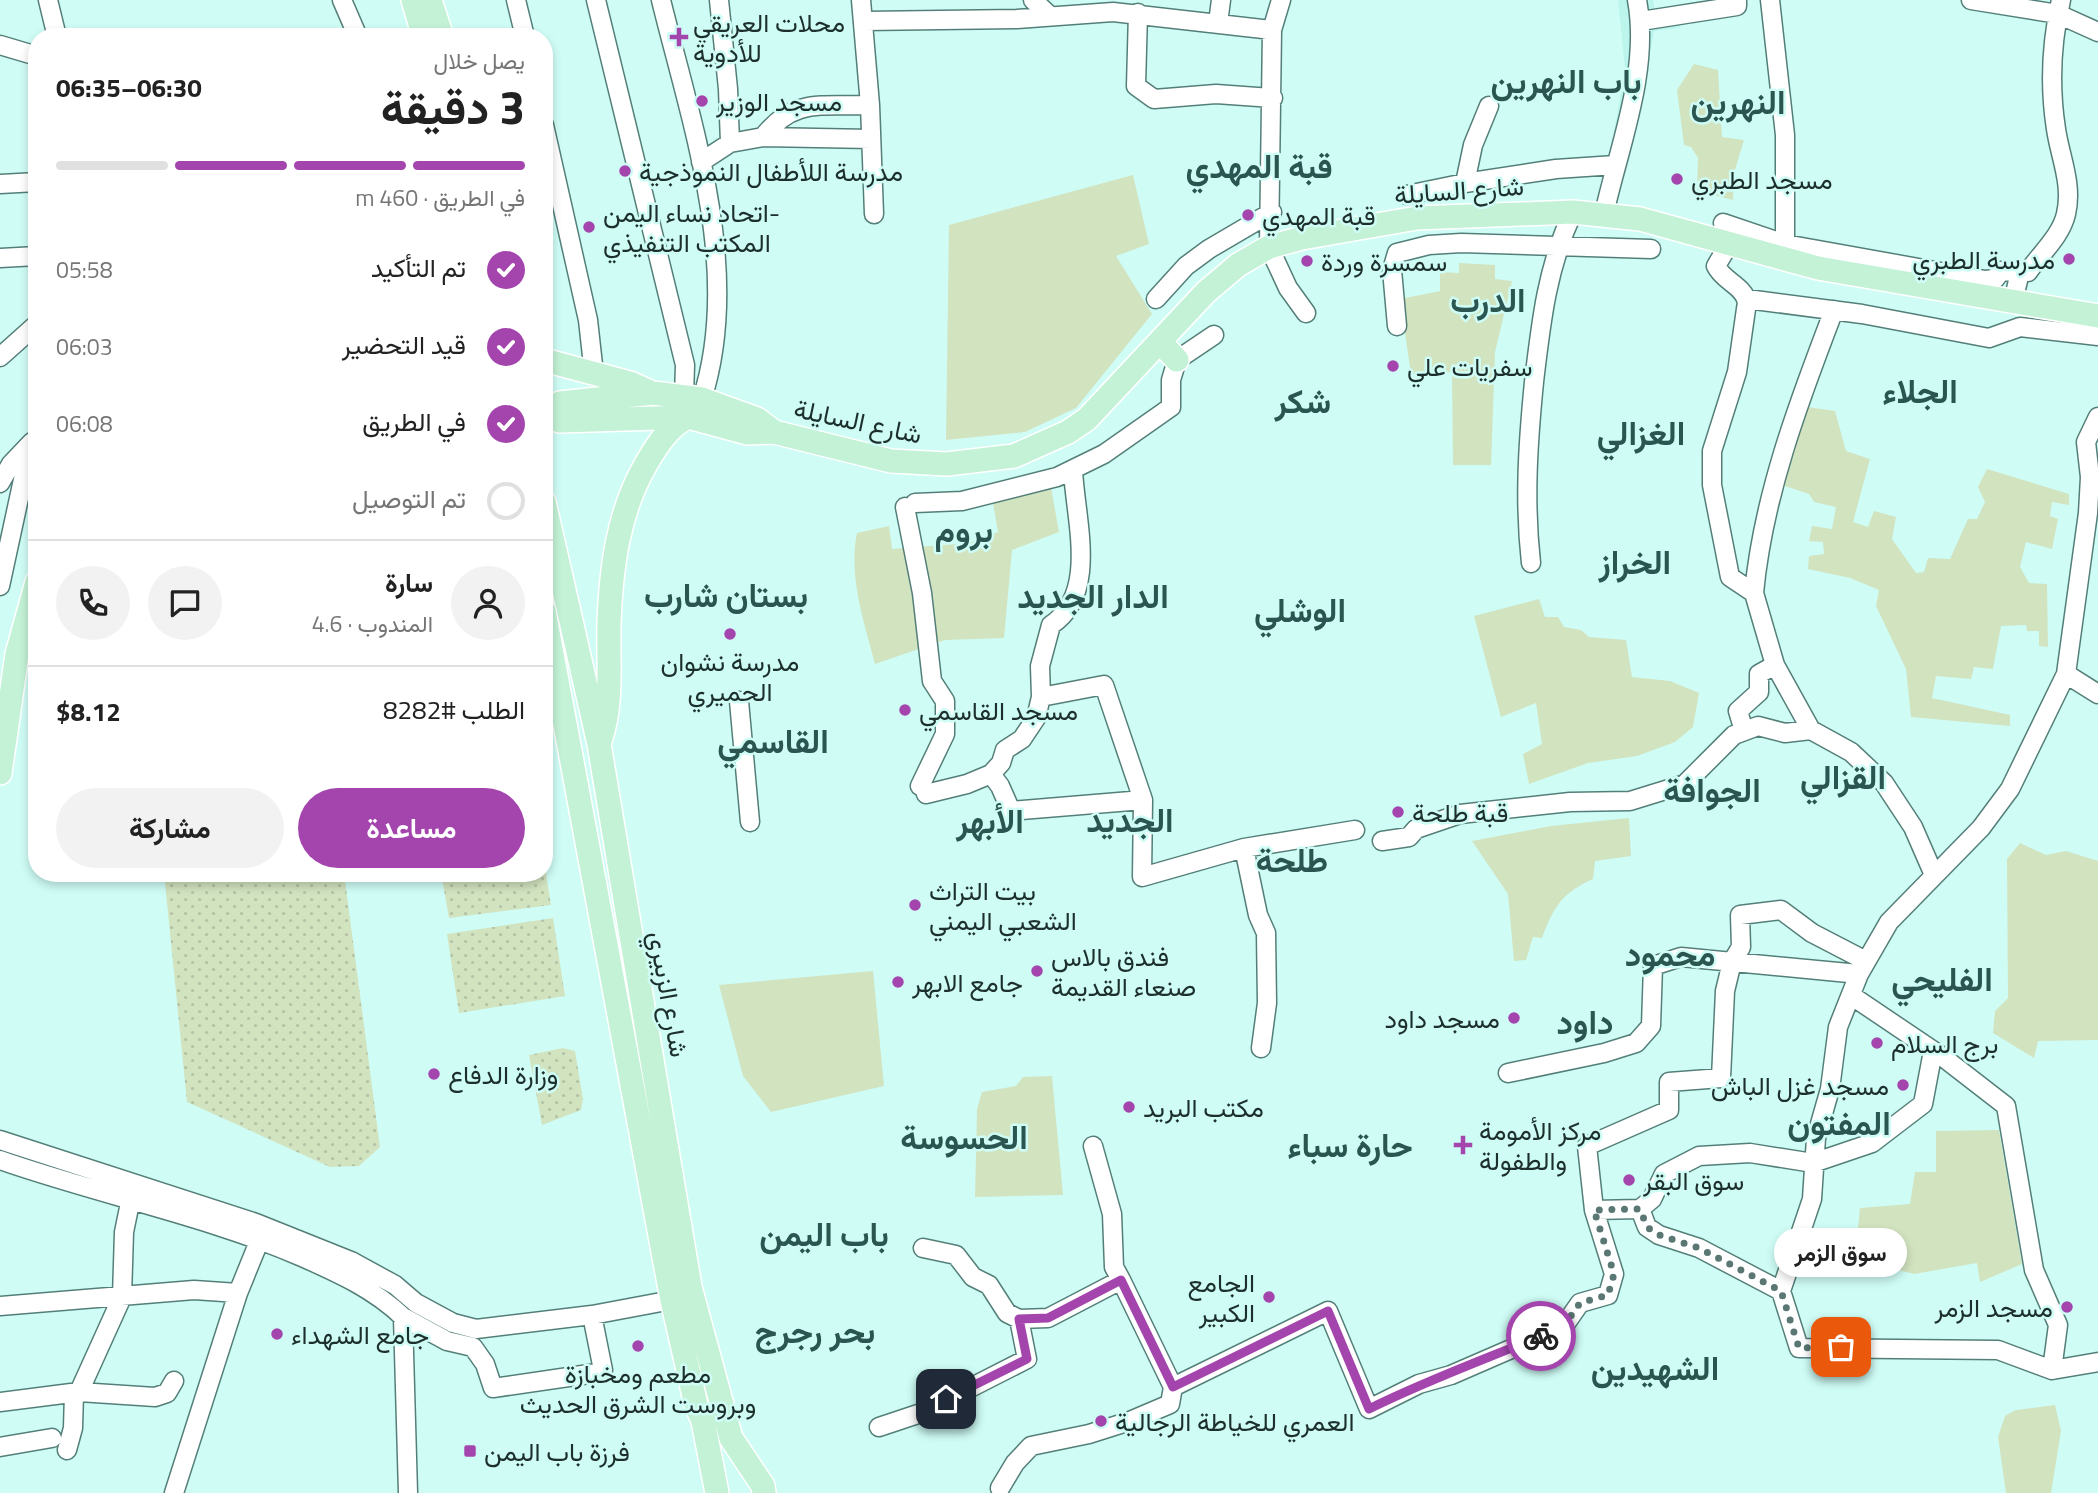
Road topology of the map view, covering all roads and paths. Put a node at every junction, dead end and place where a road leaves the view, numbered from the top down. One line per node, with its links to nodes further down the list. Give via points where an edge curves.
1 (48, 0): 24 (street)
2 (342, 0): 25 (street)
3 (413, 0): 26 (main road)
4 (430, 0): 27 (main road)
5 (516, 0): 28 (street)
6 (596, 0): 74 (street)
7 (661, 0): 39 (street)
8 (719, 0): 38 (street)
9 (861, 0): 21 (street)
10 (1033, 0): 20 (street)
11 (1222, 0): 23 (street)
12 (1281, 0): 29 (street)
13 (1637, 0): 22 (street)
14 (1737, 0): 22 (street, via 1737,6)
15 (1770, 0): 51 (street, via 1785,135)
16 (1972, 0): 18 (street)
17 (1113, 6): 19 (street); 20 (street)
18 (2059, 7): 30 (street); 57 (street, via 2051,53 2051,92 2069,193 2066,216 2056,237 2028,272)
19 (1138, 13): 23 (street); 33 (street, via 1136,86 1154,99 1216,94)
20 (1050, 16): 21 (street)
21 (864, 20): 34 (street)
22 (1641, 21): 41 (street, via 1635,92)
23 (1218, 23): 29 (street)
24 (55, 28)
25 (354, 28)
26 (421, 28)
27 (439, 28)
28 (523, 28)
29 (1272, 30): 33 (street)
30 (2098, 32)
31 (0, 46): 32 (street)
32 (28, 54)
33 (1273, 98): 46 (street)
34 (870, 104): 36 (street, via 794,108 777,118); 37 (street)
35 (1489, 106): 43 (street, via 1473,145)
36 (762, 137): 37 (street); 38 (street)
37 (871, 139): 48 (street)
38 (730, 144): 39 (street)
39 (701, 162): 74 (street, via 718,256 709,378)
40 (553, 165): 72 (street, via 588,320)
41 (1615, 165): 43 (street); 49 (street)
42 (28, 182): 44 (street)
43 (1465, 183): 45 (street)
44 (0, 184)
45 (1407, 195)
46 (1272, 212): 52 (street); 58 (street, via 1209,248)
47 (1573, 212): 49 (main road, شارع السايلة); 52 (main road, شارع السايلة, via 1417,218); 53 (street)
48 (873, 214)
49 (1604, 214): 50 (main road, شارع السايلة)
50 (1726, 233): 51 (street); 59 (street, via 1716,266); 60 (main road, شارع السايلة, via 1818,268)
51 (1785, 244): 57 (street, via 1984,280 1995,279 2001,271)
52 (1269, 247): 62 (street, via 1287,288); 68 (main road, شارع السايلة, via 1206,292)
53 (1557, 247): 54 (street); 64 (street, via 1453,243 1397,253 1392,270); 84 (street, via 1540,328 1526,473)
54 (1651, 249)
55 (28, 256): 56 (street)
56 (0, 258)
57 (2020, 272): 60 (street)
58 (1156, 299)
59 (1747, 299): 61 (street); 86 (street, via 1737,372 1712,451 1712,485 1730,577)
60 (2014, 302): 63 (main road, شارع السايلة)
61 (1834, 310): 67 (street, via 1989,338 2020,327); 86 (street, via 1800,397 1757,555)
62 (1306, 313)
63 (2098, 316)
64 (1397, 326)
65 (28, 332): 69 (street)
66 (1214, 335): 70 (street)
67 (2098, 336)
68 (1161, 343): 70 (main road); 74 (main road, شارع السايلة, via 1087,419 1014,456 947,464 891,461 774,432 747,433)
69 (0, 357)
70 (1177, 360): 81 (street, via 1171,407)
71 (553, 363): 72 (main road)
72 (594, 374): 73 (main road)
73 (653, 393): 74 (main road, شارع السايلة); 75 (main road, شارع السايلة, via 560,403); 78 (main road, via 645,408 601,411)
74 (691, 404): 78 (main road, شارع السايلة); 96 (main road, via 651,456 622,521 609,623 608,710)
75 (553, 408)
76 (2098, 416): 90 (street, via 2086,442 2088,513)
77 (553, 418): 78 (main road, شارع السايلة)
78 (575, 421)
79 (28, 448): 82 (street)
80 (28, 464): 85 (street)
81 (1073, 470): 92 (street, via 1080,575 1066,616 1051,625 1040,666); 98 (street, via 962,501 910,505 932,681 945,701 945,734 923,790 967,784)
82 (0, 483)
83 (553, 542): 96 (main road, شارع الزبيري)
84 (1531, 563)
85 (0, 586)
86 (1754, 593): 89 (street)
87 (28, 614): 97 (main road, via 17,654)
88 (553, 658): 104 (main road, شارع الزبيري)
89 (1775, 664): 94 (street); 95 (street, via 1759,674 1759,692 1738,711)
90 (2066, 674): 91 (street); 106 (street, via 2010,789 1981,828)
91 (2098, 694)
92 (1041, 697): 98 (street, via 1036,718 1023,739 1005,750); 99 (street, via 1104,685)
93 (739, 701): 100 (street)
94 (1811, 730): 95 (street, via 1785,733 1758,726); 106 (street, via 1851,752 1884,783 1913,827)
95 (1744, 731): 102 (street, via 1734,735 1685,783 1630,801 1570,802 1460,814 1416,829 1409,837)
96 (598, 744): 105 (main road, شارع الزبيري)
97 (0, 773)
98 (991, 774): 99 (street, via 1011,811)
99 (1143, 800): 103 (street, via 1142,877)
100 (750, 822)
101 (1355, 830): 103 (street)
102 (1382, 841)
103 (1244, 848): 110 (street, via 1266,933 1267,1003)
104 (591, 856): 105 (main road, via 605,875); 126 (main road, شارع الزبيري)
105 (618, 864): 143 (main road, شارع الزبيري, via 690,1287 731,1438)
106 (1934, 875): 108 (street, via 1889,922)
107 (1732, 962): 108 (street); 108 (street, via 1741,947 1740,915 1781,910); 112 (street, via 1681,957 1653,966 1651,1026 1636,1043); 119 (street, via 1725,991 1721,1078 1669,1082 1669,1110 1587,1146)
108 (1863, 968): 109 (street)
109 (1852, 996): 111 (street); 116 (street, via 1838,1027)
110 (1261, 1048)
111 (1933, 1051): 116 (street, via 1923,1104 1872,1143); 132 (street, via 2006,1106 2034,1270 2058,1325)
112 (1508, 1073)
113 (0, 1140): 128 (street, via 256,1223 351,1261 453,1324 476,1329)
114 (1093, 1146): 122 (street, via 1112,1214 1114,1267)
115 (0, 1160): 117 (street)
116 (1813, 1163): 118 (street, via 1750,1153 1699,1156 1664,1174 1652,1199); 123 (street, via 1812,1199)
117 (131, 1198): 120 (street); 125 (street, via 124,1232)
118 (1640, 1209): 119 (street); 123 (street, via 1647,1227 1659,1235 1699,1248)
119 (1594, 1210): 134 (street, via 1614,1274 1608,1295 1580,1303 1564,1326 1451,1375 1419,1384 1369,1409 1328,1311)
120 (260, 1239): 124 (street); 129 (street, via 383,1298)
121 (923, 1248): 130 (street, via 956,1255 973,1277 989,1286 1007,1313)
122 (1121, 1280): 130 (street, via 1048,1318); 134 (street)
123 (1781, 1291): 132 (street, via 1799,1348 1998,1350)
124 (239, 1293): 125 (street, via 194,1290); 144 (street)
125 (122, 1297): 127 (street); 135 (street)
126 (672, 1300): 128 (street); 137 (main road, شارع الزبيري)
127 (0, 1306)
128 (592, 1315): 129 (street, via 603,1370 493,1388 473,1347 447,1341)
129 (402, 1317): 145 (street)
130 (1019, 1319): 138 (street, via 1027,1359 921,1413)
131 (2098, 1362): 132 (street)
132 (2052, 1370)
133 (174, 1381): 135 (street, via 167,1393 155,1398)
134 (1173, 1387): 142 (street, via 1170,1404 1130,1421 1031,1446)
135 (77, 1393): 136 (street); 141 (street)
136 (0, 1402)
137 (695, 1405): 146 (main road, via 692,1432); 147 (main road, via 703,1420)
138 (878, 1427)
139 (52, 1438): 140 (street)
140 (0, 1447)
141 (67, 1450)
142 (1000, 1488)
143 (766, 1491)
144 (174, 1493)
145 (408, 1493)
146 (700, 1493)
147 (717, 1493)

